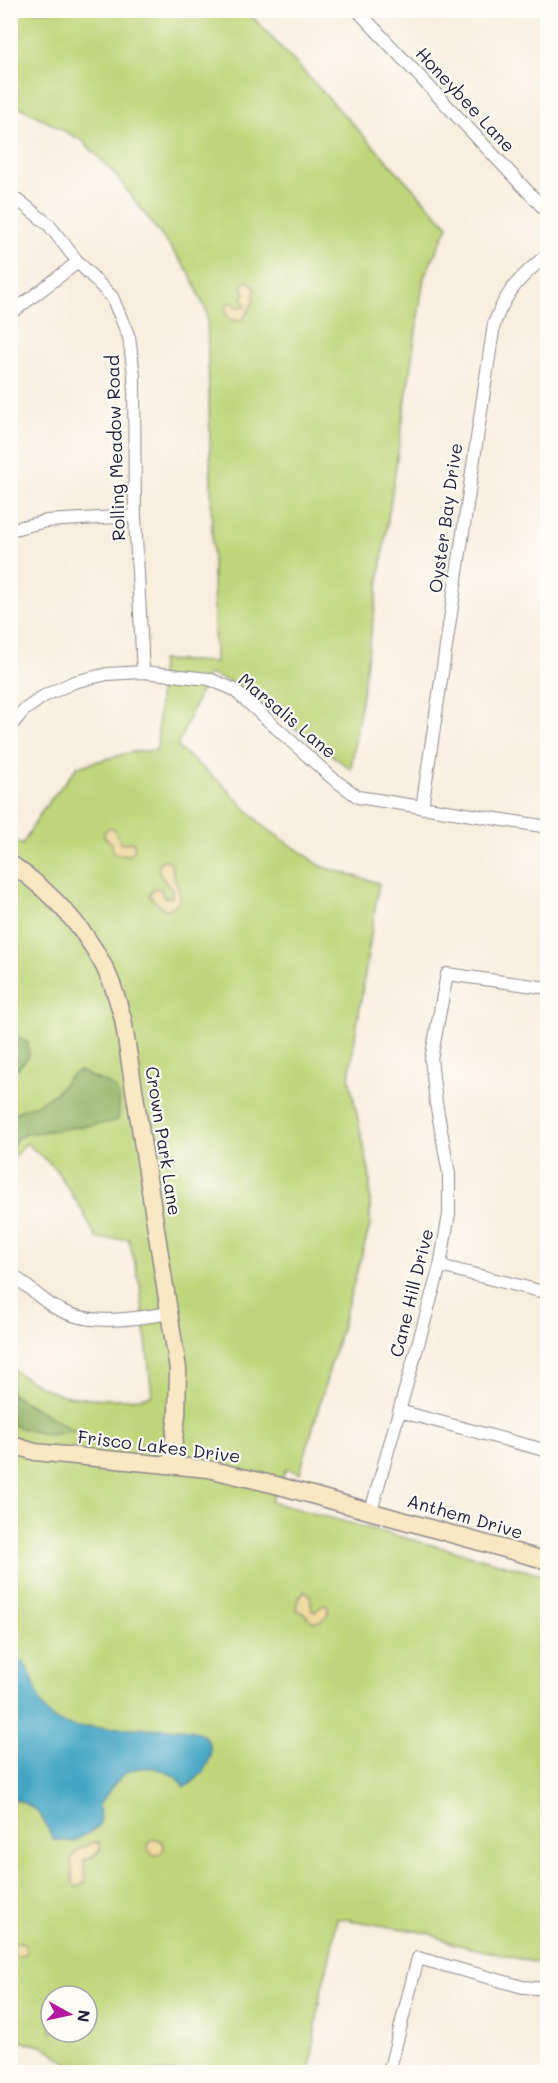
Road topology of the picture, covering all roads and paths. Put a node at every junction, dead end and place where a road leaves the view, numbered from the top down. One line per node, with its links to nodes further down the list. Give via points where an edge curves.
1 (357, 10): 3 (street, Honeybee Lane)
2 (10, 197): 5 (street, Rolling Meadow Road, via 50,225)
3 (548, 213)
4 (548, 254): 11 (street, Oyster Bay Drive, via 508,292 494,324)
5 (78, 262): 6 (street); 7 (street, Rolling Meadow Road, via 112,297 129,337 134,375)
6 (10, 314)
7 (135, 516): 8 (street, via 46,521); 9 (street, Rolling Meadow Road)
8 (10, 530)
9 (143, 672): 10 (street, Marsalis Lane, via 107,674 74,682 37,700); 11 (street, Marsalis Lane, via 209,679 233,689 330,777 358,797)
10 (10, 727)
11 (422, 808): 12 (street, Marsalis Lane)
12 (548, 827)
13 (10, 863): 18 (street, Crown Park Lane, via 65,910 90,942 111,982 123,1019)
14 (548, 988): 15 (street, Cane Hill Drive, via 447,974 431,1059 449,1174 449,1214)
15 (440, 1266): 17 (street); 19 (street, Cane Hill Drive)
16 (10, 1273): 18 (street, via 52,1306 78,1316 129,1320)
17 (548, 1293)
18 (170, 1313): 22 (street, Crown Park Lane, via 178,1369)
19 (399, 1411): 21 (street); 23 (street, Cane Hill Drive)
20 (10, 1444): 22 (street, Frisco Lakes Drive, via 35,1452)
21 (548, 1451)
22 (171, 1464): 23 (street, Frisco Lakes Drive, via 208,1469)
23 (371, 1511): 24 (street, Anthem Drive)
24 (548, 1561)
25 (548, 1989): 26 (street, via 523,1987 417,1958)
26 (389, 2073)

